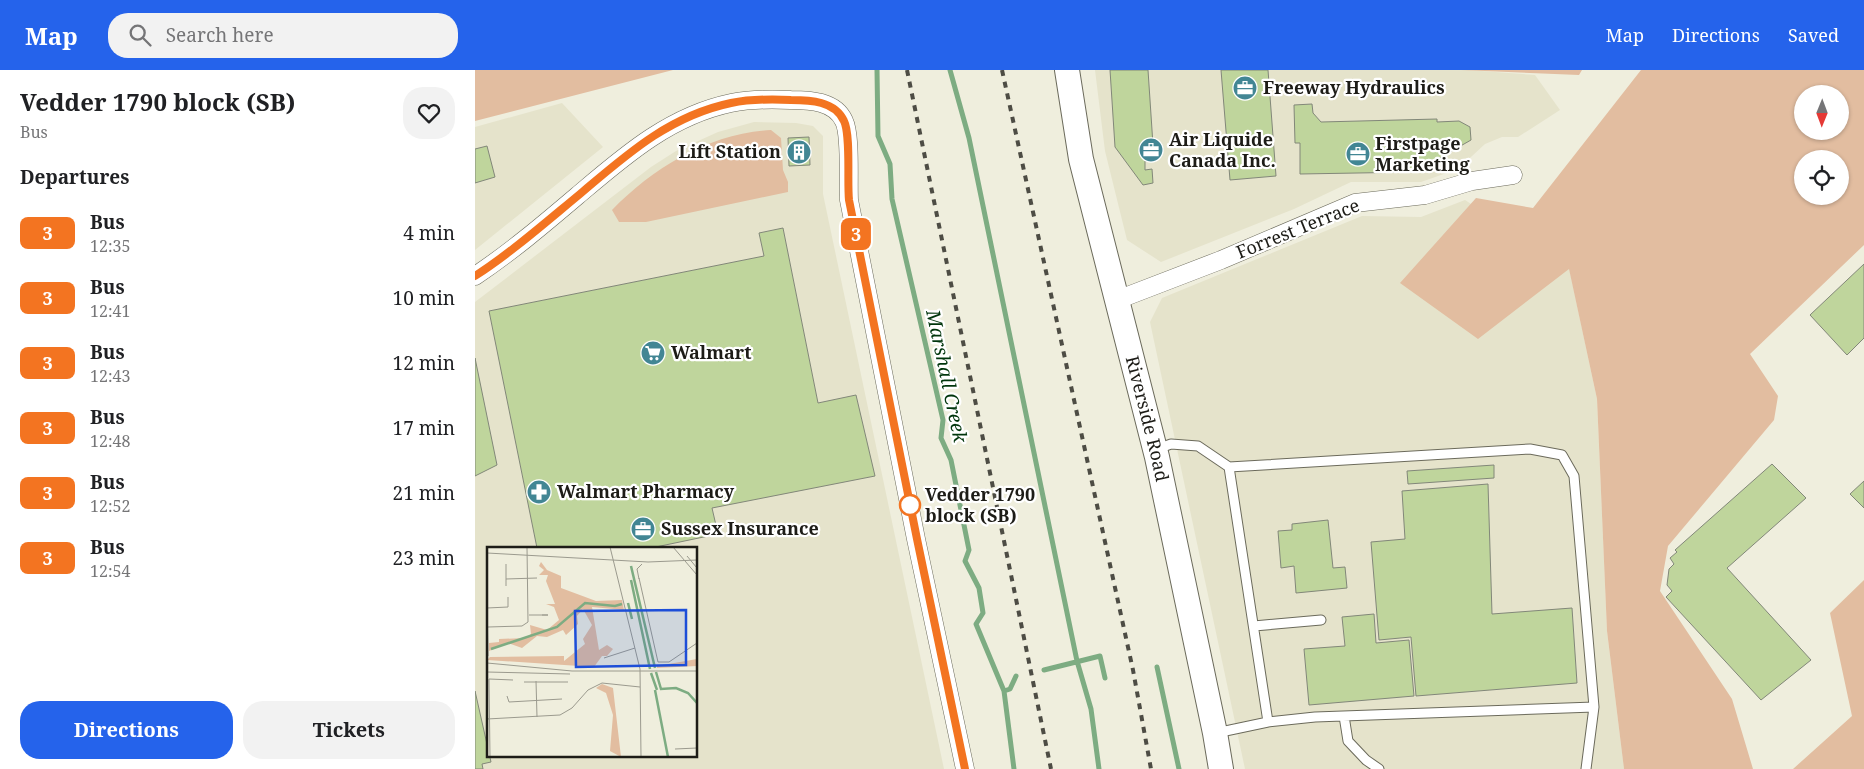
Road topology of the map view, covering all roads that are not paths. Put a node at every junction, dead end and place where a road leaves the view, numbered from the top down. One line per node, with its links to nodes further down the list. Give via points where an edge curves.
1 (1067, 70): 4 (street, Riverside Road, via 1081,158)
2 (1513, 175): 4 (street, Forrest Terrace, via 1473,181 1425,194 1355,203)
3 (475, 276): 13 (street, via 632,150 690,116 729,104 763,100 808,100 832,107 845,122 849,200)
4 (1117, 300): 5 (street, Riverside Road)
5 (1155, 449): 6 (lane, via 1171,444 1198,446); 12 (street, Riverside Road)
6 (1229, 467): 8 (lane); 9 (lane, via 1530,450 1562,455 1574,476)
7 (1321, 620): 8 (lane)
8 (1254, 626): 11 (lane)
9 (1594, 708): 10 (lane); 16 (lane)
10 (1344, 716): 11 (lane); 15 (lane, via 1348,742)
11 (1268, 722): 12 (lane)
12 (1215, 733): 14 (street, Riverside Road)
13 (965, 769)
14 (1221, 769)
15 (1379, 769)
16 (1586, 769)

